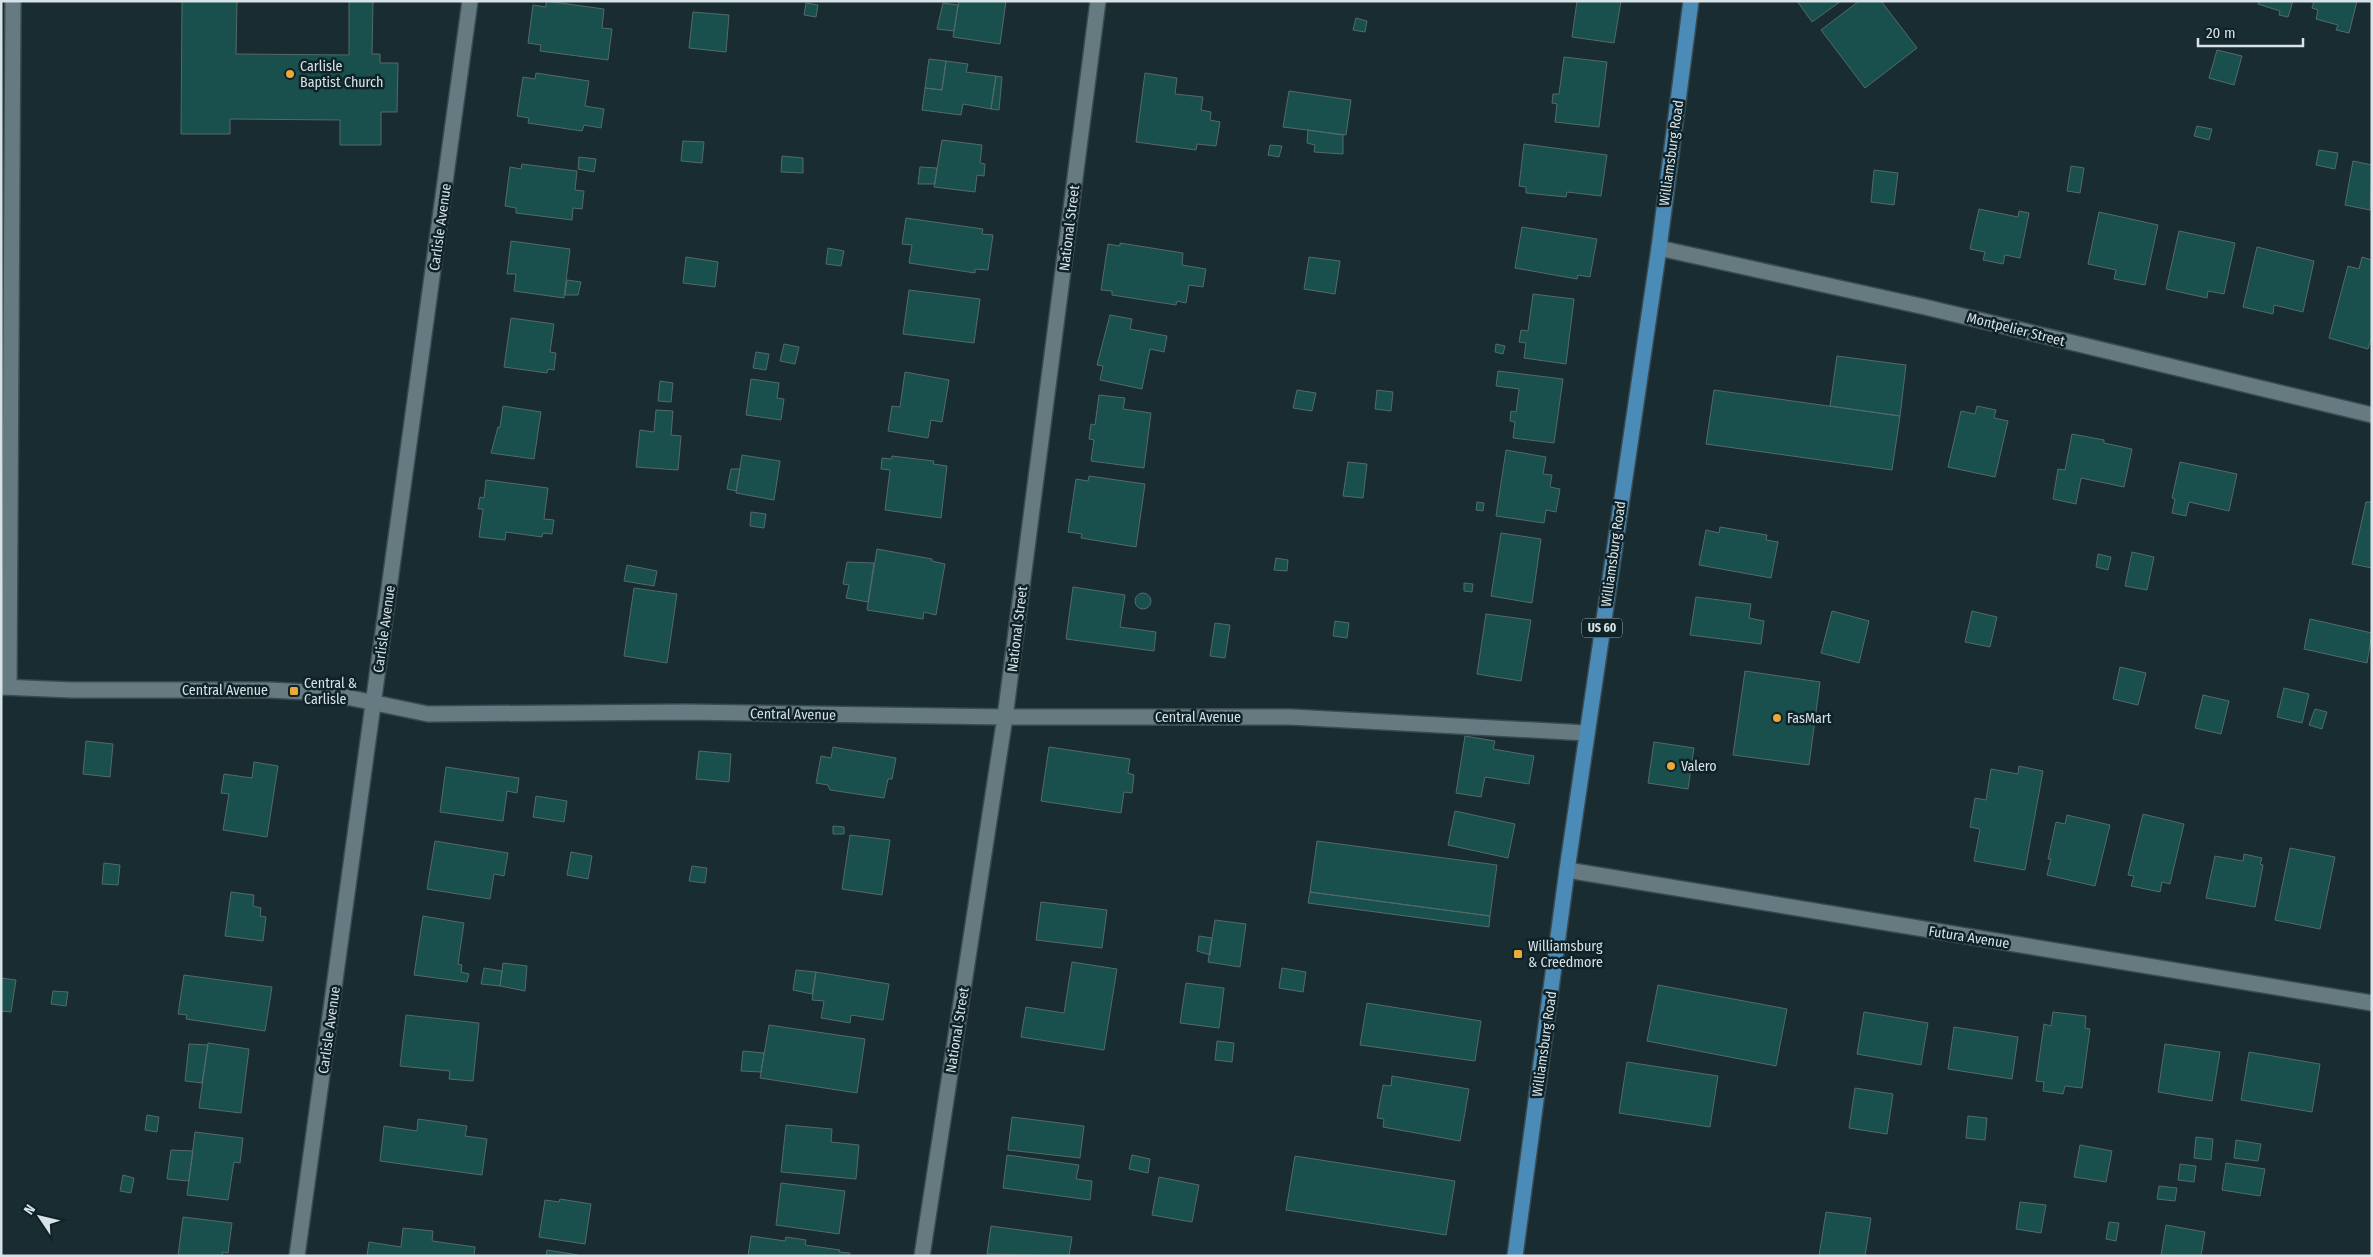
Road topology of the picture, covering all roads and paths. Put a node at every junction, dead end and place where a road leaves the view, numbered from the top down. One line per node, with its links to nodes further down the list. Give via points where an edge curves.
1 (13, 1): 7 (street)
2 (470, 1): 8 (street, Carlisle Avenue)
3 (1098, 1): 9 (street, National Street)
4 (1692, 1): 5 (main road, Williamsburg Road / US 60)
5 (1658, 248): 6 (street, Montpelier Street, via 1925,307); 10 (main road, Williamsburg Road / US 60)
6 (2372, 415)
7 (5, 687): 8 (street, Central Avenue, via 294,691 327,693)
8 (374, 703): 9 (street, Central Avenue, via 428,714 686,712); 13 (street, Carlisle Avenue)
9 (1005, 717): 10 (street, Central Avenue, via 1291,717); 14 (street, National Street)
10 (1587, 733): 11 (main road, Williamsburg Road / US 60)
11 (1567, 870): 12 (street, Futura Avenue); 15 (main road, Williamsburg Road / US 60)
12 (2372, 1003)
13 (297, 1256)
14 (922, 1256)
15 (1515, 1256)

